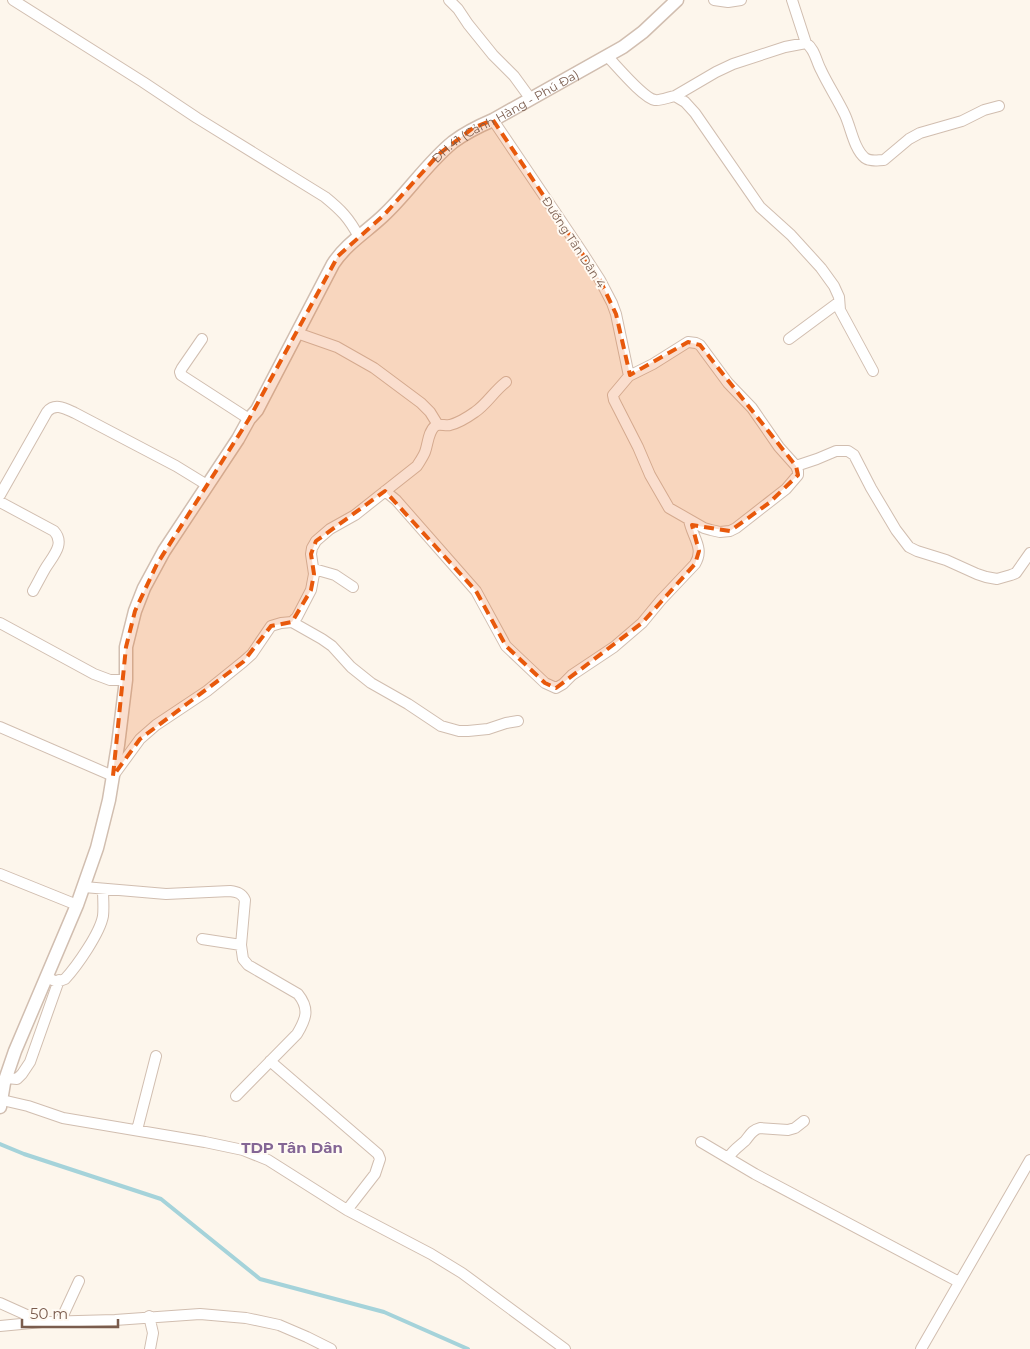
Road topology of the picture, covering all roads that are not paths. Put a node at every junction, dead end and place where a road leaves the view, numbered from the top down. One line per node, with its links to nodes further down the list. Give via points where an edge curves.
1 (14, 0): 13 (street, via 205,124 325,197 350,220)
2 (449, 0): 10 (street)
3 (677, 0): 8 (street, ĐH.41 (Cảnh Hàng - Phú Đa), via 643,32)
4 (714, 0): 5 (street)
5 (741, 0)
6 (792, 0): 7 (street)
7 (806, 43): 9 (street, via 784,46 733,64); 11 (street, via 811,46 845,114 856,144 865,158 871,160 884,160 920,133)
8 (607, 56): 9 (street, via 649,97 656,100); 10 (street, ĐH.41 (Cảnh Hàng - Phú Đa))
9 (675, 96): 14 (street, via 695,113 760,207 821,268 834,286)
10 (530, 98): 12 (street, ĐH.41 (Cảnh Hàng - Phú Đa))
11 (1000, 106)
12 (493, 120): 13 (street, ĐH.41 (Cảnh Hàng - Phú Đa), via 473,128 439,154 384,215); 19 (street, Đướng Tân Dân 4, via 600,280 616,314)
13 (359, 237): 15 (street, ĐH.41 (Cảnh Hàng - Phú Đa), via 333,264)
14 (839, 302): 16 (street); 18 (street, via 840,310)
15 (297, 333): 21 (street, ĐH.41 (Cảnh Hàng - Phú Đa), via 257,410); 22 (street, via 337,347 374,368 421,403)
16 (789, 339)
17 (202, 340): 21 (street, via 182,368 181,375)
18 (874, 371)
19 (629, 376): 23 (street, via 683,344 696,342); 28 (street, via 613,395 617,408 669,508)
20 (506, 382): 22 (street, via 476,411 453,424)
21 (249, 419): 24 (street, ĐH.41 (Cảnh Hàng - Phú Đa))
22 (438, 424): 25 (street, via 430,434 417,466)
23 (796, 466): 28 (street, via 798,475 786,489 730,531 711,530); 29 (street, via 836,451 848,450 909,547 977,574 997,579 1016,573)
24 (207, 485): 26 (street, via 75,413 55,406 47,412); 35 (street, ĐH.41 (Cảnh Hàng - Phú Đa), via 144,588 127,640)
25 (386, 491): 28 (street, via 476,591 506,646 545,683 556,688 642,623 695,564 699,551); 30 (street, via 316,542 310,554)
26 (0, 495)
27 (0, 502): 32 (street, via 58,535 57,551)
28 (689, 520)
29 (1030, 553)
30 (314, 569): 31 (street, via 335,575); 34 (street, via 311,590)
31 (353, 587)
32 (33, 591)
33 (0, 622): 35 (street, via 94,674 110,680)
34 (292, 622): 36 (street, via 332,646 371,684 441,726 468,731); 38 (street, via 271,626 243,662 140,739)
35 (126, 680): 38 (street, ĐH.41 (Cảnh Hàng - Phú Đa))
36 (518, 721)
37 (0, 727): 38 (street)
38 (113, 776): 40 (street, ĐH.41 (Cảnh Hàng - Phú Đa), via 97,848)
39 (0, 874): 42 (street)
40 (84, 887): 41 (street); 42 (street, ĐH.41 (Cảnh Hàng - Phú Đa))
41 (104, 889): 44 (street, via 166,894 239,893 245,900); 46 (street, via 103,915 98,932 65,979)
42 (77, 905): 45 (street, ĐH.41 (Cảnh Hàng - Phú Đa))
43 (202, 939): 44 (street)
44 (241, 945): 48 (street, via 243,959 248,964 298,994 306,1009 297,1034)
45 (46, 977): 46 (street); 49 (street, ĐH.41 (Cảnh Hàng - Phú Đa))
46 (59, 980): 49 (street, via 30,1062 17,1079)
47 (156, 1056): 53 (street)
48 (270, 1061): 50 (street); 57 (street, via 378,1154 380,1160 375,1174)
49 (3, 1081): 51 (street, ĐH.41 (Cảnh Hàng - Phú Đa))
50 (236, 1096)
51 (1, 1104): 53 (street, via 28,1106 62,1118)
52 (804, 1121): 55 (street, via 788,1130 756,1128)
53 (137, 1130): 57 (street, via 254,1153)
54 (701, 1142): 55 (street)
55 (728, 1158): 59 (street)
56 (1030, 1160): 59 (street)
57 (347, 1210): 67 (street, via 462,1272)
58 (79, 1281): 63 (street)
59 (959, 1282): 68 (street)
60 (0, 1303): 62 (street)
61 (149, 1316): 63 (street); 65 (street, via 153,1333); 66 (street, via 200,1314 246,1318 278,1324)
62 (42, 1322): 63 (street); 64 (street)
63 (60, 1322)
64 (0, 1326)
65 (150, 1349)
66 (331, 1349)
67 (565, 1349)
68 (921, 1349)

